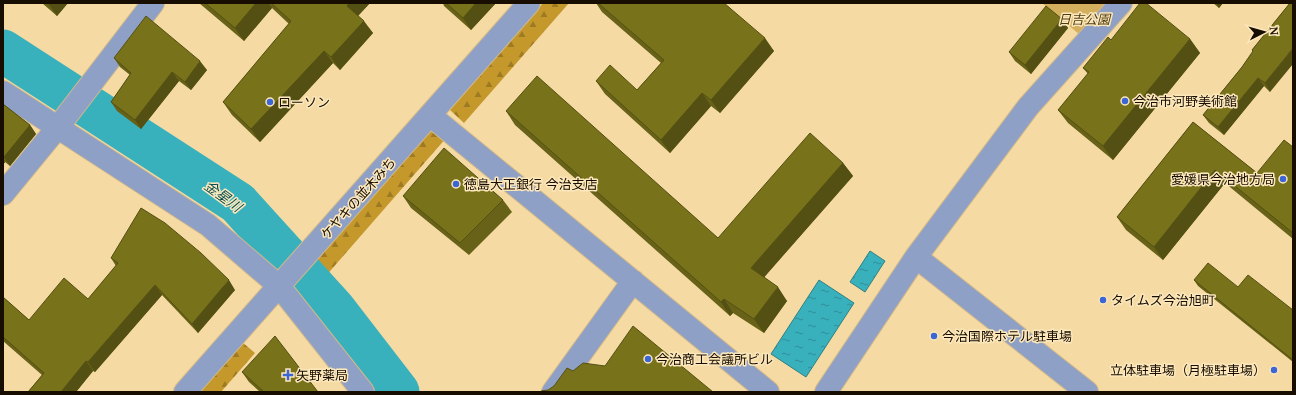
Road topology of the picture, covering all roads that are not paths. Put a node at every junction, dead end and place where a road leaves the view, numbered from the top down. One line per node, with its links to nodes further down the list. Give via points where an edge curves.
1 (153, 3): 6 (street)
2 (529, 3): 5 (street, ケヤキの並木みち)
3 (1121, 3): 8 (street, via 1028,107)
4 (3, 92): 6 (street)
5 (431, 116): 9 (street); 10 (street, ケヤキの並木みち)
6 (58, 127): 7 (street); 10 (street, via 208,225)
7 (3, 194)
8 (916, 257): 15 (street); 16 (street)
9 (633, 281): 13 (street); 14 (street)
10 (279, 286): 11 (street, ケヤキの並木みち); 12 (street)
11 (185, 392)
12 (363, 392)
13 (553, 392)
14 (768, 392)
15 (826, 392)
16 (1087, 392)

